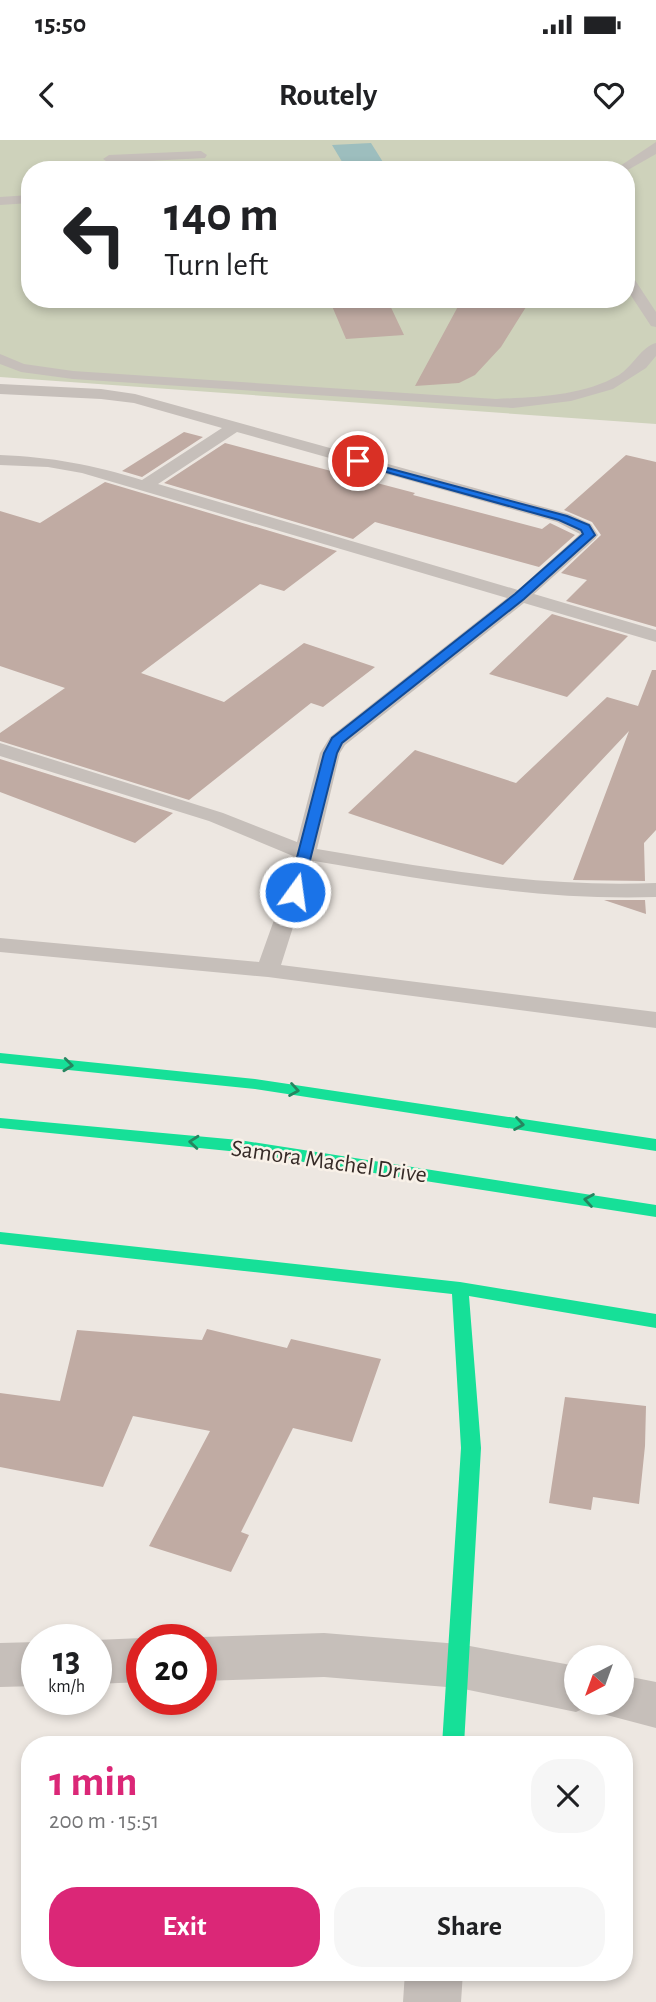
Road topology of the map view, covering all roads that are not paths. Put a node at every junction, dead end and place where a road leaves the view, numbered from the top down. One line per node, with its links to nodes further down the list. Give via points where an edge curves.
1 (656, 146): 4 (lane)
2 (201, 155): 3 (lane)
3 (109, 159)
4 (635, 161)
5 (21, 200): 6 (lane)
6 (0, 201)
7 (635, 291): 8 (lane)
8 (656, 323)
9 (656, 347): 10 (lane, via 636,369 582,394 496,404 74,375 21,368)
10 (0, 358)
11 (0, 389): 12 (lane, via 135,399)
12 (235, 427): 14 (lane); 15 (lane, via 563,518 585,528 589,535)
13 (0, 460): 14 (lane, via 83,468)
14 (144, 486): 15 (lane)
15 (520, 597): 16 (lane); 18 (lane, via 337,741)
16 (656, 636)
17 (0, 749): 18 (lane, via 216,817)
18 (305, 853): 19 (lane, via 421,873 563,888); 21 (lane)
19 (656, 890)
20 (0, 945): 21 (lane)
21 (268, 970): 22 (lane)
22 (656, 1020)
23 (0, 1058): 25 (main road, one-way to 25, via 255,1084)
24 (0, 1124): 26 (main road, Samora Machel Drive, one-way to 24, via 239,1146)
25 (656, 1145)
26 (656, 1211)
27 (0, 1238): 28 (main road)
28 (460, 1288): 29 (main road); 33 (main road, via 471,1448)
29 (656, 1321)
30 (217, 1658): 33 (street, via 324,1655)
31 (21, 1664): 32 (street)
32 (0, 1665)
33 (459, 1667): 34 (street); 37 (main road)
34 (564, 1687)
35 (634, 1701): 36 (street)
36 (656, 1705)
37 (454, 1736)
38 (433, 1981): 39 (street)
39 (432, 2002)

